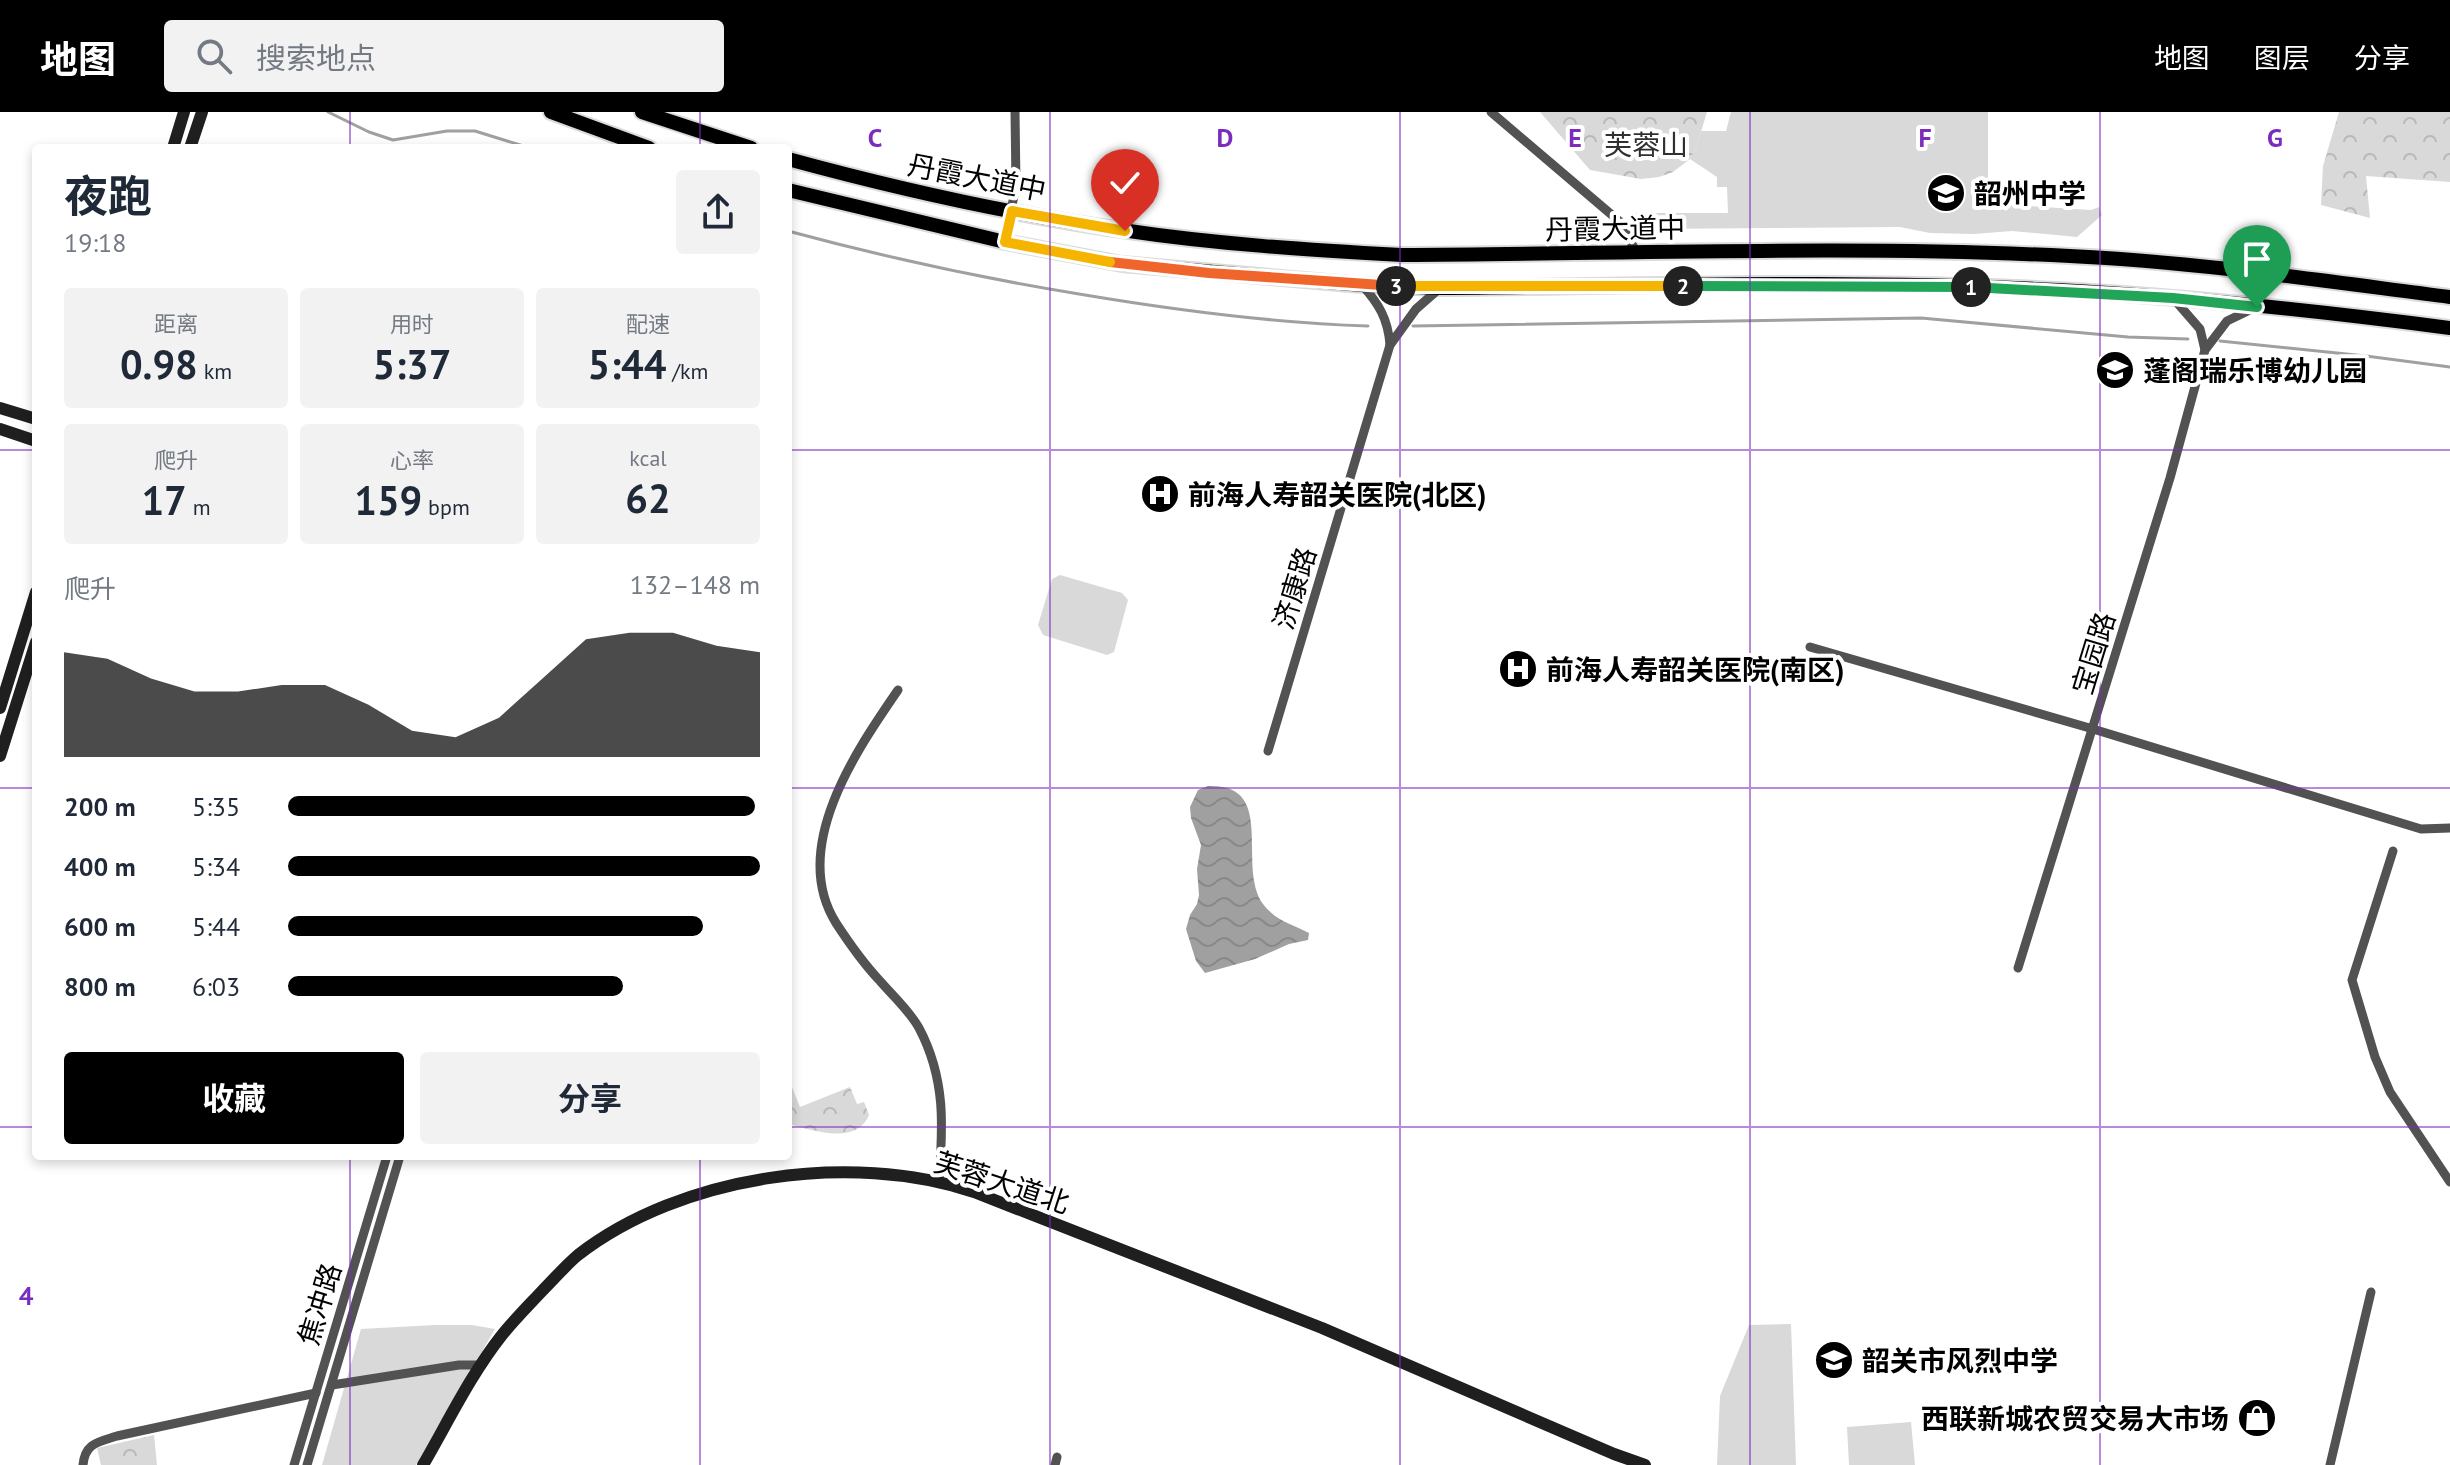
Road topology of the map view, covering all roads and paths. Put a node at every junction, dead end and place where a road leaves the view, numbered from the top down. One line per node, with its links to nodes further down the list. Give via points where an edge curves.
1 (184, 112): 7 (main road)
2 (202, 112): 8 (main road)
3 (551, 112): 9 (main road)
4 (642, 112): 10 (main road)
5 (1015, 112): 13 (street)
6 (1491, 112): 15 (street, via 1619,221)
7 (174, 144)
8 (191, 144)
9 (638, 144)
10 (739, 144)
11 (792, 160): 13 (main road, 丹霞大道中)
12 (792, 191): 14 (main road, 丹霞大道中)
13 (1012, 211): 14 (street); 15 (main road, 丹霞大道中, via 1125,231 1345,252)
14 (1005, 242): 16 (main road, 丹霞大道中, via 1122,264)
15 (1637, 253): 18 (main road, 丹霞大道中, via 2070,256)
16 (1362, 285): 17 (main road, 丹霞大道中); 22 (street, via 1382,310)
17 (1441, 288): 19 (main road, 丹霞大道中, via 1927,285); 22 (street, 济康路, via 1416,309)
18 (2450, 297)
19 (2173, 298): 20 (main road, 丹霞大道中); 23 (street, via 2200,329)
20 (2257, 307): 21 (main road, 丹霞大道中); 23 (street, 宝园路, via 2227,321)
21 (2450, 328)
22 (1390, 345): 34 (street, 济康路)
23 (2205, 350): 33 (street, 宝园路)
24 (0, 408): 25 (main road)
25 (32, 418)
26 (0, 429): 27 (main road)
27 (32, 440)
28 (32, 605): 32 (main road)
29 (1810, 647): 33 (street)
30 (32, 655): 35 (main road)
31 (898, 690): 41 (street, via 839,787 828,818 821,877 836,923 904,1007 930,1054 943,1116)
32 (0, 708)
33 (2093, 729): 36 (street, via 2421,829); 38 (street, 宝园路)
34 (1268, 751)
35 (0, 756)
36 (2450, 828)
37 (2393, 851): 42 (street, via 2352,980 2382,1076)
38 (2018, 968)
39 (386, 1160): 46 (street, 焦冲路)
40 (399, 1160): 45 (street, 焦冲路)
41 (939, 1182): 44 (main road, 芙蓉大道北, via 875,1173 816,1174 731,1186 678,1201 577,1256 519,1315); 51 (main road, 芙蓉大道北, via 1322,1328)
42 (2450, 1182)
43 (2371, 1292): 52 (street)
44 (482, 1365): 45 (street); 50 (main road, 芙蓉大道北)
45 (332, 1385): 49 (street, 焦冲路)
46 (316, 1393): 47 (street, via 109,1439 84,1453); 48 (street, 焦冲路)
47 (83, 1465)
48 (294, 1465)
49 (307, 1465)
50 (423, 1465)
51 (1645, 1465)
52 (2330, 1465)

